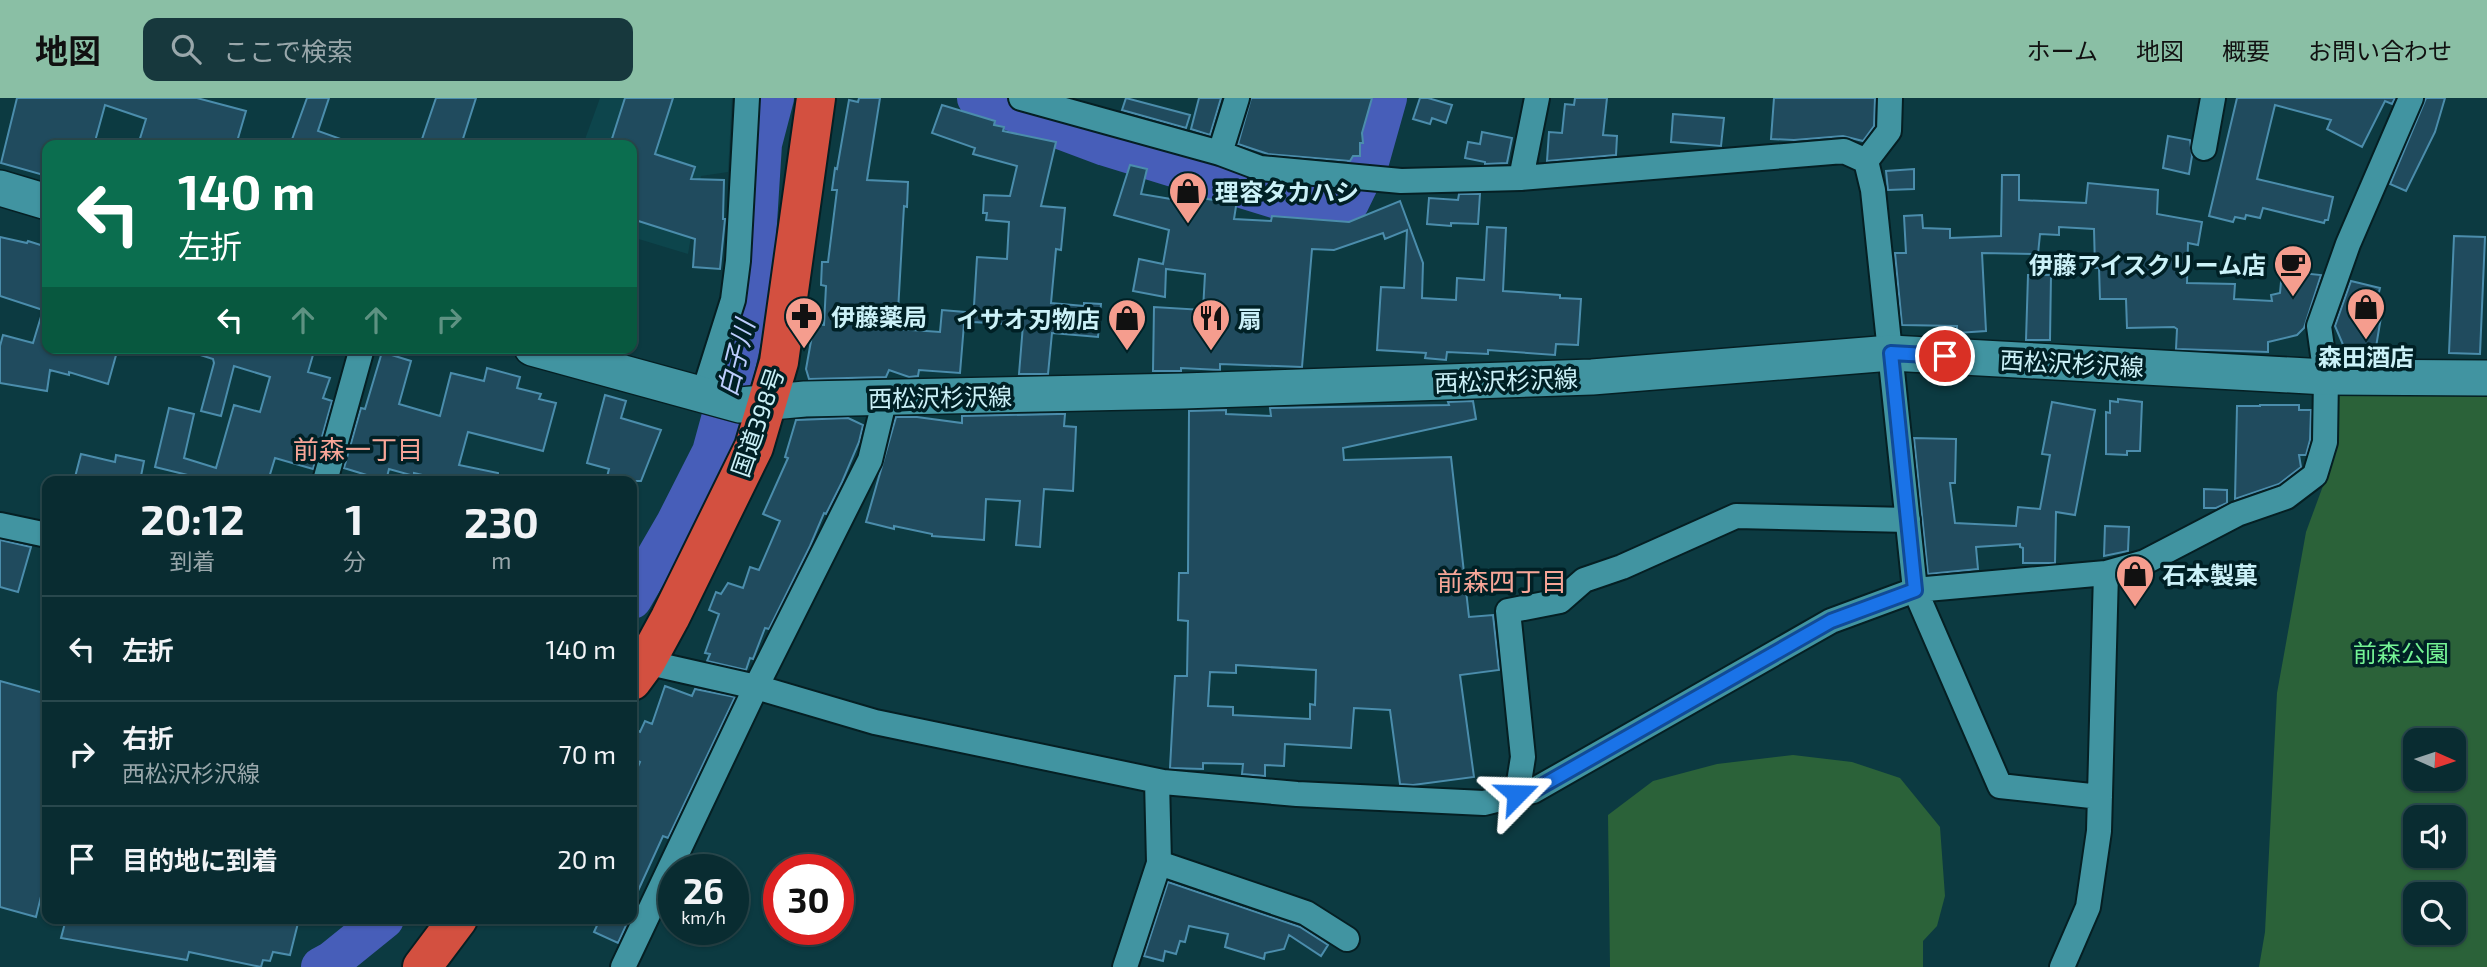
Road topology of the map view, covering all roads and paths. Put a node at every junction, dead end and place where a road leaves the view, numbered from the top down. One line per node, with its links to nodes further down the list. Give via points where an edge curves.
1 (747, 98): 21 (street)
2 (816, 98): 21 (highway, 国道398号, via 779,362)
3 (1021, 98): 10 (street)
4 (1237, 98): 10 (street)
5 (1537, 98): 12 (street)
6 (1890, 98): 11 (street, via 1889,131)
7 (2213, 98): 9 (street)
8 (2411, 98): 18 (street, via 2348,244 2319,326)
9 (2204, 148)
10 (1220, 153): 12 (street, via 1259,168 1401,181)
11 (1866, 161): 12 (street, via 1844,151); 15 (street)
12 (1521, 178)
13 (0, 188): 14 (main road)
14 (42, 201)
15 (1891, 353): 18 (main road, 西松沢杉沢線); 20 (main road, 西松沢杉沢線, via 1592,377); 23 (street)
16 (360, 354): 22 (street)
17 (555, 354): 21 (main road, 西松沢杉沢線)
18 (2326, 377): 19 (main road, 西松沢杉沢線); 26 (street, via 2325,442 2315,475 2286,497 2237,514 2145,562)
19 (2487, 378)
20 (885, 398): 21 (main road, 西松沢杉沢線); 29 (street, via 870,460)
21 (731, 400): 28 (highway, 国道398号, via 754,447 711,538)
22 (326, 476)
23 (1908, 520): 27 (street); 31 (street, via 1736,516 1584,580 1560,601 1508,611 1523,757)
24 (0, 525): 25 (street)
25 (42, 534)
26 (2106, 573): 27 (street); 32 (street)
27 (1915, 590): 31 (street, via 1831,621 1533,791); 32 (street, via 2000,786)
28 (637, 667): 29 (street)
29 (756, 687): 30 (street, via 875,722); 37 (street)
30 (1157, 780): 31 (street, via 1297,794 1485,803); 33 (street)
31 (1517, 794)
32 (2100, 797): 39 (street, via 2088,907)
33 (1159, 863): 35 (street, via 1306,913); 38 (street)
34 (454, 924): 36 (highway)
35 (1347, 939)
36 (422, 967)
37 (623, 967)
38 (1125, 967)
39 (2062, 967)

